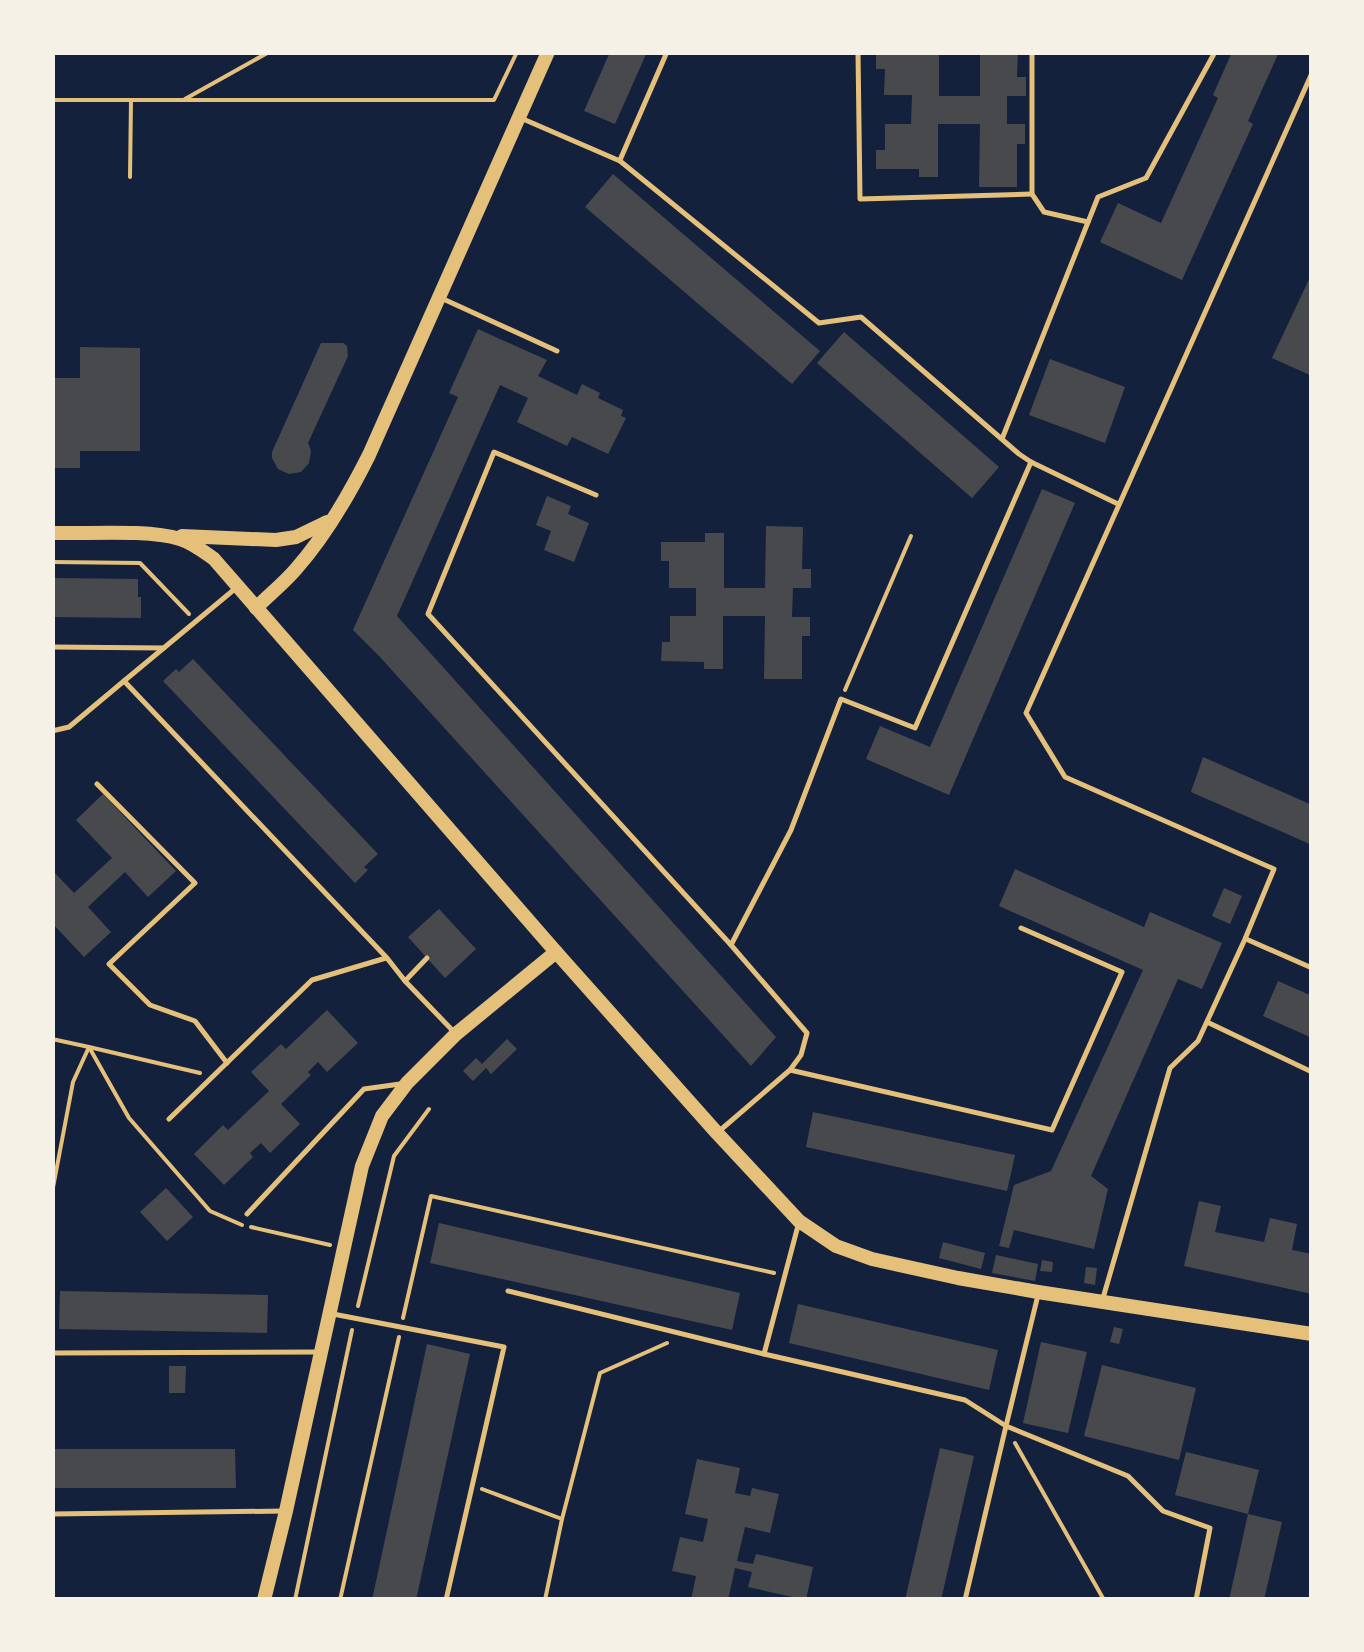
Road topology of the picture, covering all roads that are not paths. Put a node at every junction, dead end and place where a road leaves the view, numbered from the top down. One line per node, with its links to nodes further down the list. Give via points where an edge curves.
1 (548, 52): 7 (street)
2 (667, 52): 8 (lane)
3 (858, 52): 9 (lane, via 860,200)
4 (1032, 52): 9 (lane)
5 (1216, 52): 10 (lane, via 1146,178 1098,197)
6 (1312, 73): 16 (lane)
7 (520, 118): 8 (lane); 11 (street)
8 (620, 161): 13 (lane, via 820,323 861,318)
9 (1032, 194): 10 (lane, via 1044,212)
10 (1088, 222): 13 (lane)
11 (438, 297): 12 (lane); 17 (street, via 370,455)
12 (558, 351)
13 (1002, 439): 14 (lane)
14 (1031, 462): 16 (lane); 29 (lane, via 915,728 841,699 791,830)
15 (596, 495): 29 (lane, via 494,452 428,614)
16 (1118, 504): 28 (lane, via 1026,713 1065,777 1274,869)
17 (336, 516): 19 (street, via 276,540); 21 (street)
18 (52, 533): 19 (street)
19 (162, 535): 20 (street, via 197,546)
20 (238, 586): 21 (street); 23 (lane)
21 (256, 608): 30 (street)
22 (52, 647): 23 (lane)
23 (164, 648): 24 (lane)
24 (124, 682): 25 (lane, via 65,730); 31 (lane)
25 (52, 731)
26 (97, 784): 37 (lane, via 195,883 110,964 150,1004 195,1021)
27 (1021, 928): 38 (lane, via 1122,972 1052,1130)
28 (1246, 939): 33 (lane); 35 (lane)
29 (731, 946): 38 (lane, via 807,1032)
30 (556, 952): 36 (street); 42 (street)
31 (387, 958): 34 (lane); 37 (lane, via 312,980)
32 (428, 958): 34 (lane)
33 (1312, 968)
34 (405, 981): 36 (lane)
35 (1207, 1022): 39 (lane); 47 (lane, via 1170,1068)
36 (456, 1034): 40 (street)
37 (227, 1063): 41 (lane)
38 (790, 1070): 42 (lane)
39 (1312, 1072)
40 (407, 1083): 43 (lane, via 364,1090); 48 (street, via 382,1116 362,1166)
41 (169, 1119)
42 (717, 1133): 44 (street)
43 (246, 1214)
44 (799, 1220): 46 (street, via 836,1246 872,1259); 52 (lane)
45 (508, 1292): 52 (lane)
46 (1038, 1292): 47 (street); 53 (lane)
47 (1102, 1301): 49 (street)
48 (330, 1314): 50 (street); 57 (lane, via 504,1347)
49 (1312, 1334)
50 (321, 1352): 51 (lane); 54 (street)
51 (52, 1353)
52 (764, 1354): 53 (lane, via 965,1400)
53 (1006, 1426): 58 (lane); 59 (lane, via 1128,1476 1162,1510 1210,1528)
54 (286, 1511): 55 (lane); 56 (street)
55 (52, 1514)
56 (264, 1600)
57 (446, 1600)
58 (965, 1600)
59 (1196, 1600)

